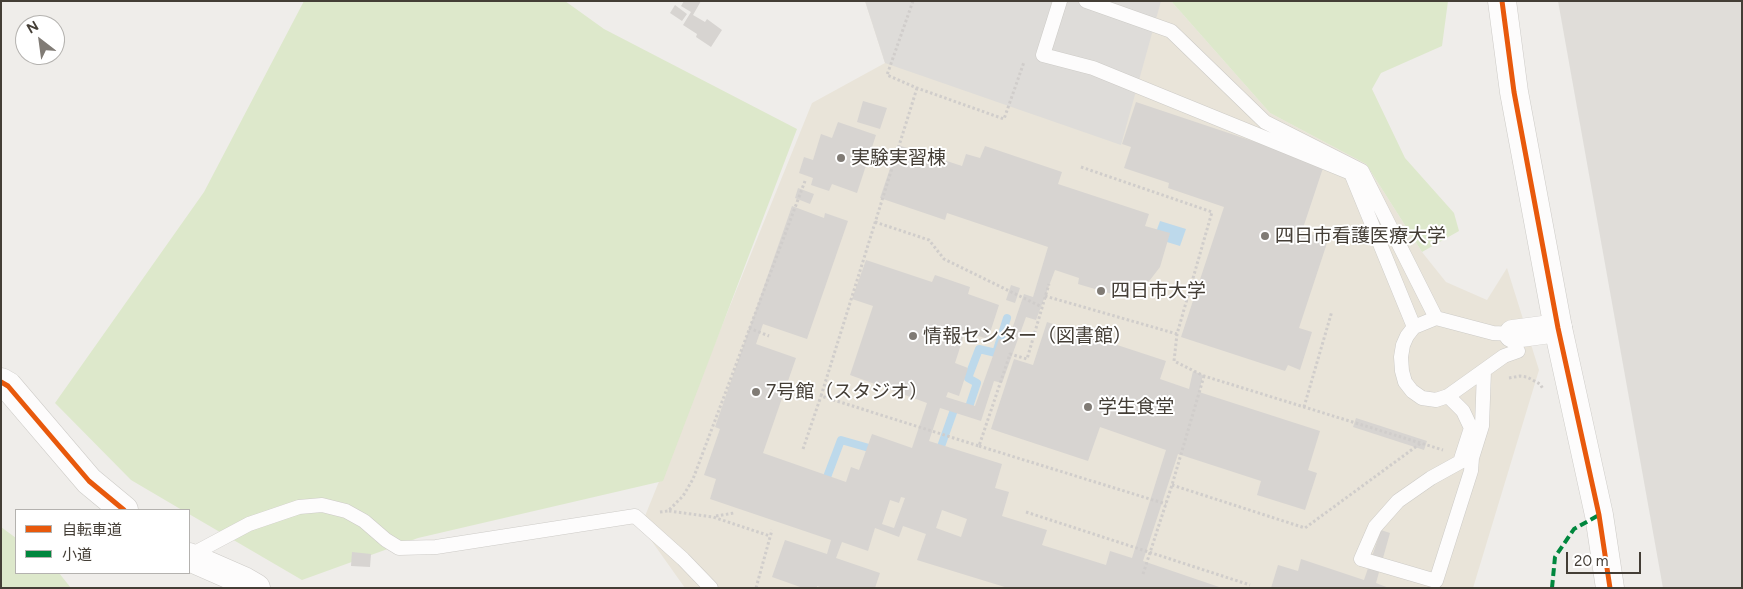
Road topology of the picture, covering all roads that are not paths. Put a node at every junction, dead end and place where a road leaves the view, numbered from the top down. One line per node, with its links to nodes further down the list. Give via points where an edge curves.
1 (1060, 1): 5 (lane, via 1043,55 1093,68 1351,173)
2 (1086, 1): 4 (lane, via 1171,31 1265,122 1362,171)
3 (1502, 1): 6 (street, via 1514,92)
4 (1436, 318): 5 (lane); 7 (lane)
5 (1414, 327): 10 (lane, via 1407,336 1401,357 1405,382 1422,398 1436,400)
6 (1559, 333): 7 (street); 17 (street, via 1599,515)
7 (1515, 342): 8 (lane, via 1504,356)
8 (1484, 371): 10 (lane); 14 (lane, via 1482,426 1472,458 1472,471)
9 (1, 382): 11 (street, via 8,386 89,481)
10 (1448, 396): 14 (lane, via 1463,412 1471,428 1460,462 1398,501 1375,527 1361,559)
11 (123, 509)
12 (190, 556): 16 (lane, via 249,524 299,507 322,505 346,511 399,548 436,547 635,516)
13 (190, 557): 15 (street)
14 (1435, 584)
15 (256, 588)
16 (711, 588)
17 (1610, 588)

